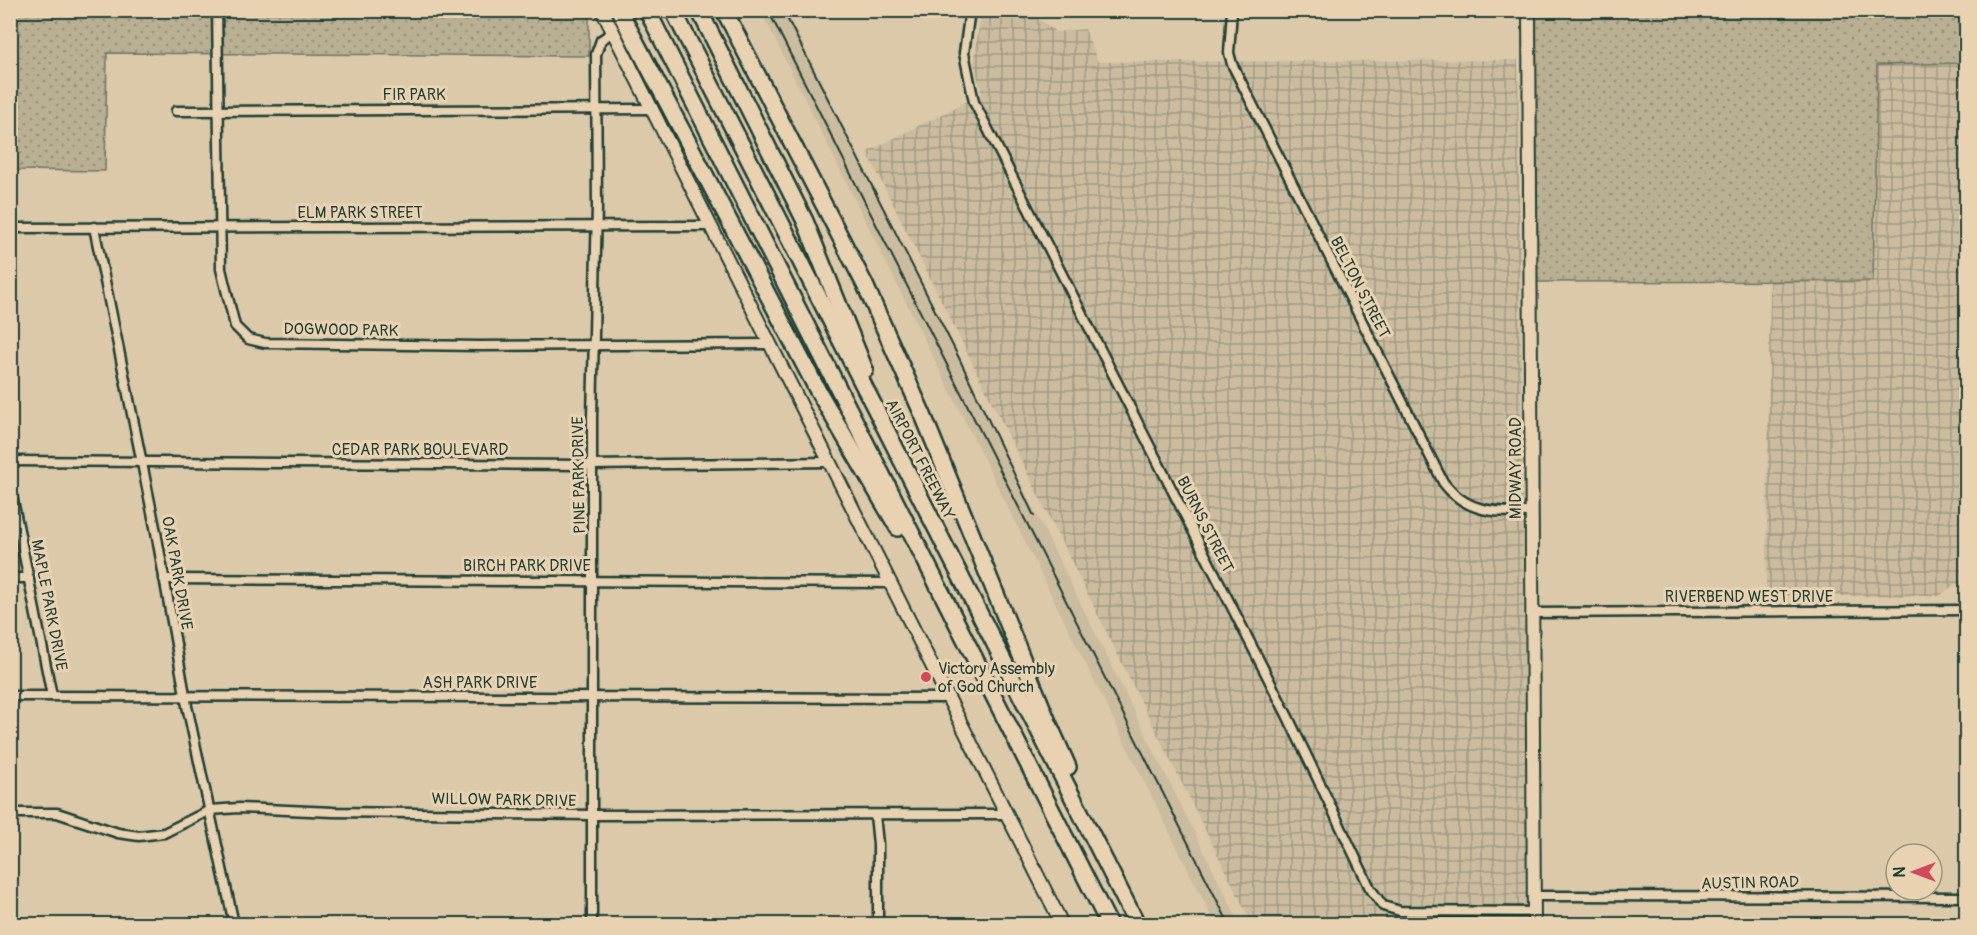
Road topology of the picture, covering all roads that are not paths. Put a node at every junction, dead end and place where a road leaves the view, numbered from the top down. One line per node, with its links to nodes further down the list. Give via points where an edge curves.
1 (217, 10): 13 (street, DOGWOOD PARK)
2 (602, 10): 11 (main road)
3 (619, 10): 30 (highway, via 818,391 897,527)
4 (647, 10): 30 (highway)
5 (673, 10): 26 (highway, AIRPORT FREEWAY)
6 (699, 10): 26 (highway, via 805,221)
7 (724, 10): 48 (highway, via 880,318 1047,722 1094,821)
8 (970, 10): 51 (street, BURNS STREET, via 964,53 974,102 1287,715 1370,888 1383,906 1400,911)
9 (1232, 10): 29 (street, BELTON STREET, via 1232,64 1443,482 1460,501 1481,510)
10 (1529, 10): 29 (main road, MIDWAY ROAD)
11 (613, 32): 12 (main road); 14 (street, PINE PARK DRIVE, via 597,48)
12 (652, 109): 14 (street, FIR PARK); 17 (main road)
13 (218, 110): 14 (street, FIR PARK); 15 (street, FIR PARK); 19 (street, DOGWOOD PARK)
14 (597, 110): 16 (street, PINE PARK DRIVE)
15 (176, 111)
16 (597, 226): 17 (street, ELM PARK STREET); 19 (street, ELM PARK STREET); 22 (street, PINE PARK DRIVE)
17 (710, 226): 21 (main road)
18 (94, 227): 19 (street, ELM PARK STREET); 20 (street, ELM PARK STREET); 24 (street, OAK PARK DRIVE)
19 (219, 227): 22 (street, DOGWOOD PARK, via 221,269 235,326 248,339 265,343)
20 (10, 228)
21 (770, 344): 22 (street, DOGWOOD PARK); 25 (main road)
22 (594, 346): 27 (street, PINE PARK DRIVE)
23 (10, 461): 24 (street, CEDAR PARK BOULEVARD)
24 (141, 462): 27 (street, CEDAR PARK BOULEVARD); 33 (street, OAK PARK DRIVE)
25 (830, 462): 27 (street, CEDAR PARK BOULEVARD); 35 (main road)
26 (902, 462): 48 (highway, AIRPORT FREEWAY)
27 (593, 465): 34 (street, PINE PARK DRIVE)
28 (10, 485): 32 (street, MAPLE PARK DRIVE)
29 (1532, 512): 37 (main road, MIDWAY ROAD)
30 (928, 567): 56 (highway)
31 (10, 578): 32 (street)
32 (29, 578): 39 (street, MAPLE PARK DRIVE)
33 (164, 579): 34 (street, BIRCH PARK DRIVE); 41 (street, OAK PARK DRIVE)
34 (593, 580): 35 (street, BIRCH PARK DRIVE); 40 (street, PINE PARK DRIVE)
35 (890, 582): 42 (main road)
36 (1966, 610): 37 (street, RIVERBEND WEST DRIVE)
37 (1532, 613): 49 (main road, MIDWAY ROAD)
38 (10, 696): 39 (street, ASH PARK DRIVE)
39 (52, 696): 41 (street, ASH PARK DRIVE)
40 (593, 697): 41 (street, ASH PARK DRIVE); 42 (street, ASH PARK DRIVE); 46 (street, PINE PARK DRIVE)
41 (185, 698): 43 (street, OAK PARK DRIVE)
42 (948, 698): 45 (main road)
43 (210, 810): 44 (street, WILLOW PARK DRIVE, via 153,836 118,833 57,813); 46 (street, WILLOW PARK DRIVE); 52 (street, OAK PARK DRIVE)
44 (10, 813)
45 (1007, 814): 47 (street, WILLOW PARK DRIVE); 55 (main road)
46 (592, 815): 47 (street, WILLOW PARK DRIVE); 53 (street, PINE PARK DRIVE)
47 (875, 815): 54 (street)
48 (1102, 853): 57 (highway, AIRPORT FREEWAY)
49 (1534, 896): 50 (street, AUSTIN ROAD); 51 (main road, MIDWAY ROAD)
50 (1966, 897)
51 (1534, 918)
52 (234, 924)
53 (592, 924)
54 (878, 924)
55 (1062, 924)
56 (1108, 924)
57 (1137, 924)

